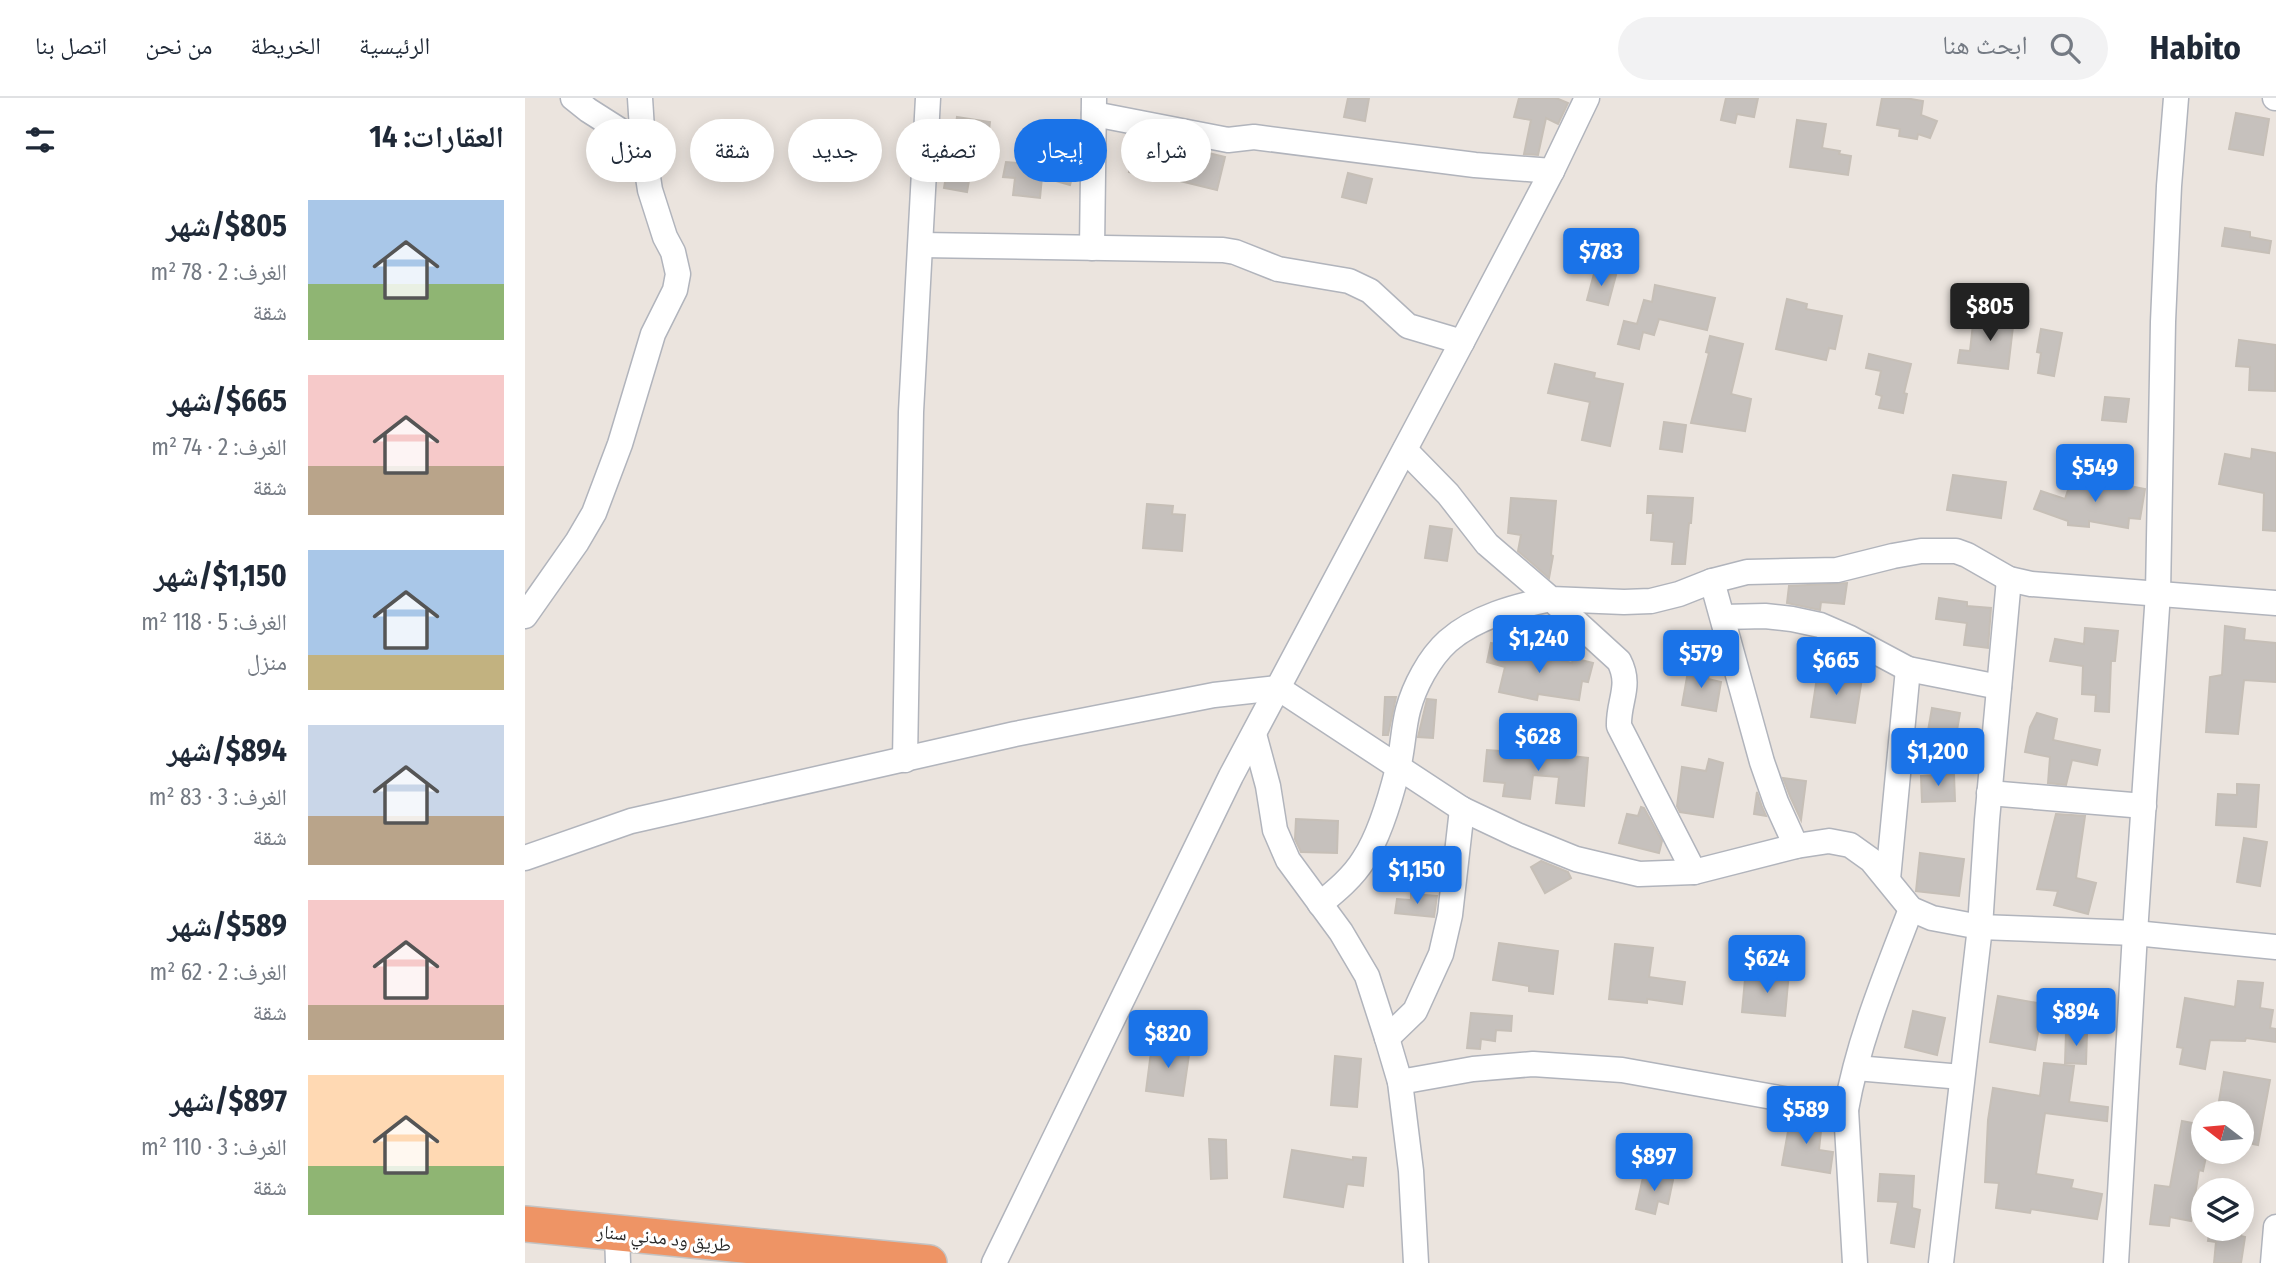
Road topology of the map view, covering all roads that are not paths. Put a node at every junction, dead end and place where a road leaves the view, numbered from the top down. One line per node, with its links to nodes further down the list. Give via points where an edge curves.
1 (573, 98): 7 (street)
2 (640, 98): 8 (street)
3 (928, 98): 11 (street)
4 (1587, 98): 9 (street)
5 (2176, 98): 17 (street, via 2163,322)
6 (1094, 106): 9 (street, via 1228,140 1254,137); 12 (street)
7 (602, 119)
8 (641, 119)
9 (1552, 171): 13 (street)
10 (649, 182): 20 (street, via 673,252 678,274 675,290 653,334 594,513)
11 (921, 245): 12 (street); 26 (street, via 911,412)
12 (1093, 248): 13 (street, via 1223,250 1278,269 1349,281 1370,291 1408,326)
13 (1462, 342): 14 (street)
14 (1405, 450): 18 (street, via 1487,544); 24 (street)
15 (2008, 579): 16 (street, via 1967,555 1921,551 1837,570 1747,572); 17 (street); 23 (street)
16 (1713, 581): 18 (street, via 1651,601); 21 (street)
17 (2158, 593): 19 (street); 29 (street)
18 (1551, 599): 27 (street, via 1492,616 1447,642 1429,664 1408,708); 33 (street, via 1619,661 1625,672 1619,726)
19 (2276, 603)
20 (525, 616)
21 (1723, 617): 22 (street, via 1765,616 1820,625); 31 (street, via 1762,762)
22 (1908, 669): 23 (street); 34 (street)
23 (1999, 687): 28 (street)
24 (1277, 688): 25 (street); 26 (street, via 1185,700); 27 (street)
25 (1254, 734): 35 (street, via 1275,830 1288,860); 49 (street)
26 (905, 760): 32 (street, via 631,821)
27 (1398, 767): 30 (street); 35 (street, via 1365,858)
28 (1989, 793): 29 (street); 37 (street)
29 (2144, 806): 38 (street)
30 (1462, 809): 33 (street, via 1576,859 1639,874); 40 (street, via 1441,954 1415,1011)
31 (1796, 846): 33 (street); 34 (street, via 1829,841 1850,845)
32 (525, 858)
33 (1694, 872)
34 (1888, 878): 36 (street)
35 (1320, 904): 40 (street, via 1367,976)
36 (1911, 909): 37 (street); 41 (street)
37 (1980, 927): 38 (street); 42 (street)
38 (2135, 933): 39 (street); 53 (street)
39 (2276, 947)
40 (1387, 1038): 43 (street)
41 (1856, 1068): 42 (street); 44 (street)
42 (1962, 1077): 52 (street)
43 (1400, 1082): 44 (street, via 1533,1064 1622,1070); 50 (street)
44 (1846, 1110): 51 (street)
45 (525, 1224): 47 (highway, طريق ود مدني سنار)
46 (2276, 1227): 54 (street)
47 (617, 1248): 48 (highway, طريق ود مدني سنار)
48 (929, 1263)
49 (994, 1263)
50 (1416, 1263)
51 (1854, 1263)
52 (1941, 1263)
53 (2116, 1263)
54 (2273, 1263)

